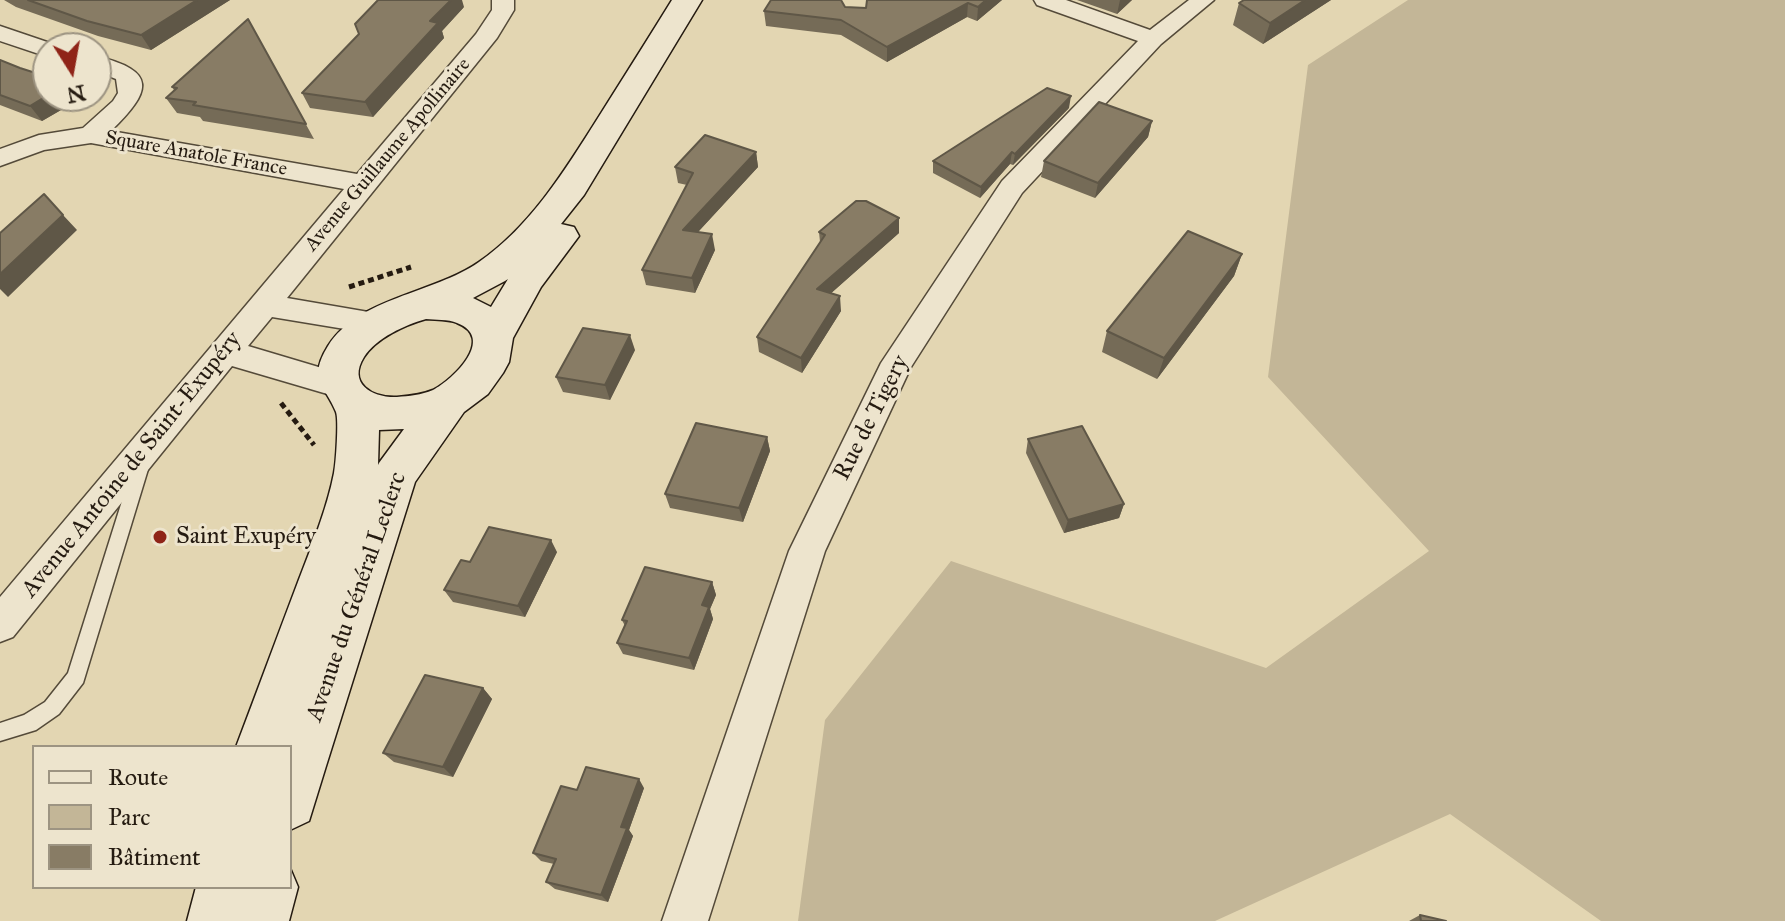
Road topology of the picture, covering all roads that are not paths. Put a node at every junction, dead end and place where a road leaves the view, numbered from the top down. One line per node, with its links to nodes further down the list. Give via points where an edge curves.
1 (503, 0): 12 (street, Avenue Guillaume Apollinaire, via 495,26)
2 (687, 0): 14 (main road, Avenue du Général Leclerc, via 566,195 492,272)
3 (710, 0): 16 (main road, Avenue du Général Leclerc, via 587,202 527,279)
4 (1045, 0): 7 (street)
5 (1203, 0): 7 (street, Rue de Tigery)
6 (0, 33): 8 (street)
7 (1153, 39): 29 (street, Rue de Tigery, via 1012,187 897,363 807,551)
8 (32, 44)
9 (112, 68): 10 (street, Square Anatole France, via 131,84 130,93)
10 (91, 135): 11 (street, via 39,143); 12 (street, Square Anatole France)
11 (0, 158)
12 (362, 184): 13 (street, Avenue Guillaume Apollinaire)
13 (263, 305): 15 (street); 17 (street, Avenue Antoine de Saint-Exupéry)
14 (426, 305): 15 (main road, Avenue du Général Leclerc); 16 (main road, Avenue du Général Leclerc, via 477,314)
15 (375, 323): 18 (main road, Avenue du Général Leclerc, via 346,353 340,370)
16 (494, 336): 19 (main road, Avenue du Général Leclerc, via 494,354 485,373)
17 (225, 353): 18 (street, via 265,362); 20 (street, Avenue Antoine de Saint-Exupéry)
18 (349, 396): 19 (main road, Avenue du Général Leclerc, via 376,414 399,416); 23 (main road, Avenue du Général Leclerc, via 356,473)
19 (447, 404): 24 (main road, Avenue du Général Leclerc, via 395,476)
20 (147, 448): 21 (street, Avenue Antoine de Saint-Exupéry); 22 (lane, via 76,677 52,708)
21 (0, 625)
22 (0, 732)
23 (264, 745)
24 (292, 794)
25 (224, 889): 27 (main road)
26 (268, 889): 28 (main road)
27 (216, 921)
28 (260, 921)
29 (685, 921)

